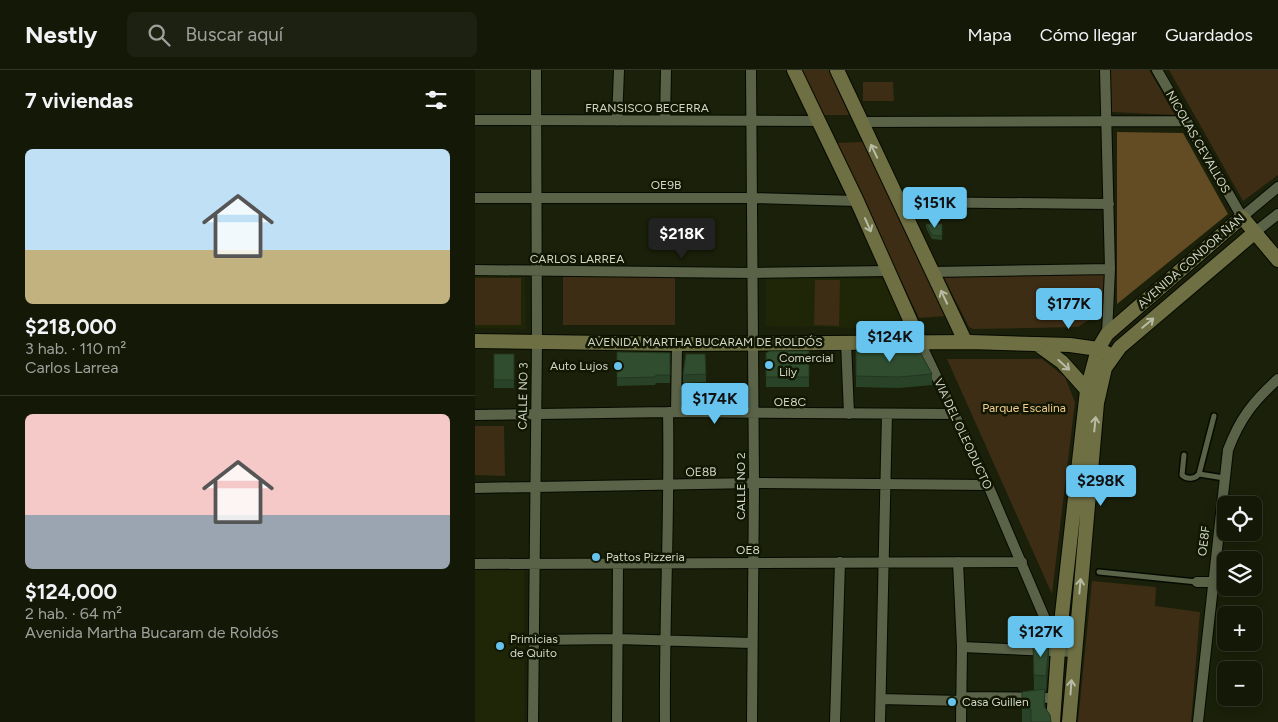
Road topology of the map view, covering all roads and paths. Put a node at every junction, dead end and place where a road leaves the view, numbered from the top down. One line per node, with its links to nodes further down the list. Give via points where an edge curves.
1 (536, 70): 9 (street, CALLE NO 3)
2 (619, 70): 14 (street)
3 (666, 70): 12 (street)
4 (751, 70): 13 (street, CALLE NO 2)
5 (794, 70): 15 (street, VIA DEL OLEODUCTO)
6 (837, 70): 17 (street)
7 (1105, 70): 10 (street)
8 (1157, 70): 16 (street, NICOLAS CEVALLOS)
9 (536, 119): 11 (street, FRANSISCO BECERRA); 14 (street, FRANSISCO BECERRA); 19 (street, CALLE NO 3)
10 (1107, 119): 16 (street); 17 (street); 24 (street)
11 (475, 120)
12 (665, 120): 13 (street, FRANSISCO BECERRA); 14 (street, FRANSISCO BECERRA)
13 (750, 120): 15 (street, FRANSISCO BECERRA); 21 (street, CALLE NO 2)
14 (617, 121)
15 (819, 121): 22 (street, VIA DEL OLEODUCTO)
16 (1185, 121): 26 (street, NICOLAS CEVALLOS)
17 (860, 122): 23 (street, one-way to 17)
18 (1278, 187): 26 (street, AVENIDA CONDOR ÑAN)
19 (537, 197): 20 (street, OE9B); 21 (street, OE9B); 31 (street, CALLE NO 3)
20 (475, 198)
21 (752, 198): 22 (street, OE9B); 34 (street, CALLE NO 2)
22 (857, 201): 32 (street, VIA DEL OLEODUCTO, one-way to 32)
23 (899, 202): 24 (street); 33 (street)
24 (1109, 204): 29 (street)
25 (1278, 214): 27 (street, AVENIDA CONDOR ÑAN)
26 (1242, 217): 27 (street, NICOLAS CEVALLOS); 35 (street, AVENIDA CONDOR ÑAN)
27 (1254, 234): 28 (street, NICOLAS CEVALLOS); 45 (street, AVENIDA CONDOR ÑAN, one-way to 27)
28 (1278, 260)
29 (1110, 269): 33 (street); 35 (street)
30 (475, 270): 31 (street, CARLOS LARREA)
31 (536, 271): 34 (street, CARLOS LARREA); 38 (street, CALLE NO 3)
32 (888, 271): 34 (street, CARLOS LARREA); 36 (street, VIA DEL OLEODUCTO)
33 (932, 272): 40 (street, one-way to 33)
34 (753, 273): 42 (street, CALLE NO 2)
35 (1107, 334): 44 (street, AVENIDA CONDOR ÑAN)
36 (919, 340): 39 (street, AVENIDA MARTHA BUCARAM DE ROLDÓS); 40 (street, AVENIDA MARTHA BUCARAM DE ROLDÓS); 52 (street, VIA DEL OLEODUCTO)
37 (475, 341): 38 (street, AVENIDA MARTHA BUCARAM DE ROLDÓS)
38 (537, 342): 41 (street, AVENIDA MARTHA BUCARAM DE ROLDÓS); 54 (street, CALLE NO 3)
39 (847, 342): 42 (street, AVENIDA MARTHA BUCARAM DE ROLDÓS); 50 (street)
40 (965, 342): 43 (street, AVENIDA MARTHA BUCARAM DE ROLDÓS)
41 (677, 344): 42 (street, AVENIDA MARTHA BUCARAM DE ROLDÓS); 48 (street)
42 (753, 344): 49 (street, CALLE NO 2)
43 (1037, 344): 44 (street, AVENIDA MARTHA BUCARAM DE ROLDÓS); 47 (street, one-way to 47, via 1061,362)
44 (1098, 349): 45 (street, AVENIDA MARTHA BUCARAM DE ROLDÓS); 47 (street, AVENIDA CONDOR ÑAN)
45 (1113, 356): 83 (street, AVENIDA CONDOR ÑAN, one-way to 45, via 1097,403 1105,368)
46 (1278, 379): 58 (street, OE8F, via 1254,401 1237,425 1228,450)
47 (1087, 390): 82 (street, AVENIDA CONDOR ÑAN)
48 (672, 412): 49 (street, OE8C); 54 (street, OE8C); 60 (street)
49 (753, 414): 50 (street, OE8C); 59 (street, CALLE NO 2)
50 (849, 414): 51 (street, OE8C)
51 (887, 414): 52 (street, OE8C); 61 (street)
52 (954, 414): 62 (street, VIA DEL OLEODUCTO)
53 (475, 416): 54 (street, OE8C)
54 (535, 416): 63 (street, CALLE NO 3)
55 (1214, 416): 57 (lane)
56 (1184, 455): 57 (lane, via 1183,477 1193,478)
57 (1199, 474): 58 (lane)
58 (1224, 478): 76 (street, OE8F)
59 (754, 483): 60 (street, OE8B); 61 (street, OE8B); 70 (street, CALLE NO 2)
60 (670, 485): 63 (street, OE8B); 65 (street)
61 (887, 485): 62 (street, OE8B); 71 (street)
62 (988, 485): 68 (street, VIA DEL OLEODUCTO)
63 (534, 486): 64 (street, OE8B); 69 (street, CALLE NO 3)
64 (475, 488)
65 (666, 562): 70 (street, OE8); 73 (street, OE8); 79 (street)
66 (840, 562): 70 (street, OE8); 71 (street, OE8); 91 (street)
67 (958, 562): 68 (street, OE8); 71 (street, OE8); 81 (street)
68 (1022, 562): 82 (street, VIA DEL OLEODUCTO)
69 (534, 563): 72 (street, OE8); 73 (street, OE8); 78 (street, CALLE NO 3)
70 (752, 563): 80 (street, CALLE NO 2)
71 (884, 563): 85 (street)
72 (475, 564)
73 (618, 564): 77 (street)
74 (1099, 572): 75 (lane)
75 (1197, 582): 76 (street)
76 (1212, 582): 96 (street, OE8F)
77 (617, 639): 78 (street); 79 (street); 88 (street)
78 (533, 640): 87 (street, CALLE NO 3)
79 (664, 641): 80 (street); 89 (street)
80 (751, 643): 90 (street, CALLE NO 2)
81 (961, 647): 82 (street); 86 (street)
82 (1059, 650): 83 (street); 84 (street, AVENIDA CONDOR ÑAN)
83 (1073, 652): 95 (street, AVENIDA CONDOR ÑAN, one-way to 83)
84 (1054, 698): 86 (street); 94 (street, AVENIDA CONDOR ÑAN)
85 (881, 699): 86 (street); 92 (street)
86 (962, 699): 93 (street)
87 (533, 722)
88 (617, 722)
89 (665, 722)
90 (752, 722)
91 (835, 722)
92 (880, 722)
93 (961, 722)
94 (1053, 722)
95 (1069, 722)
96 (1198, 722)

